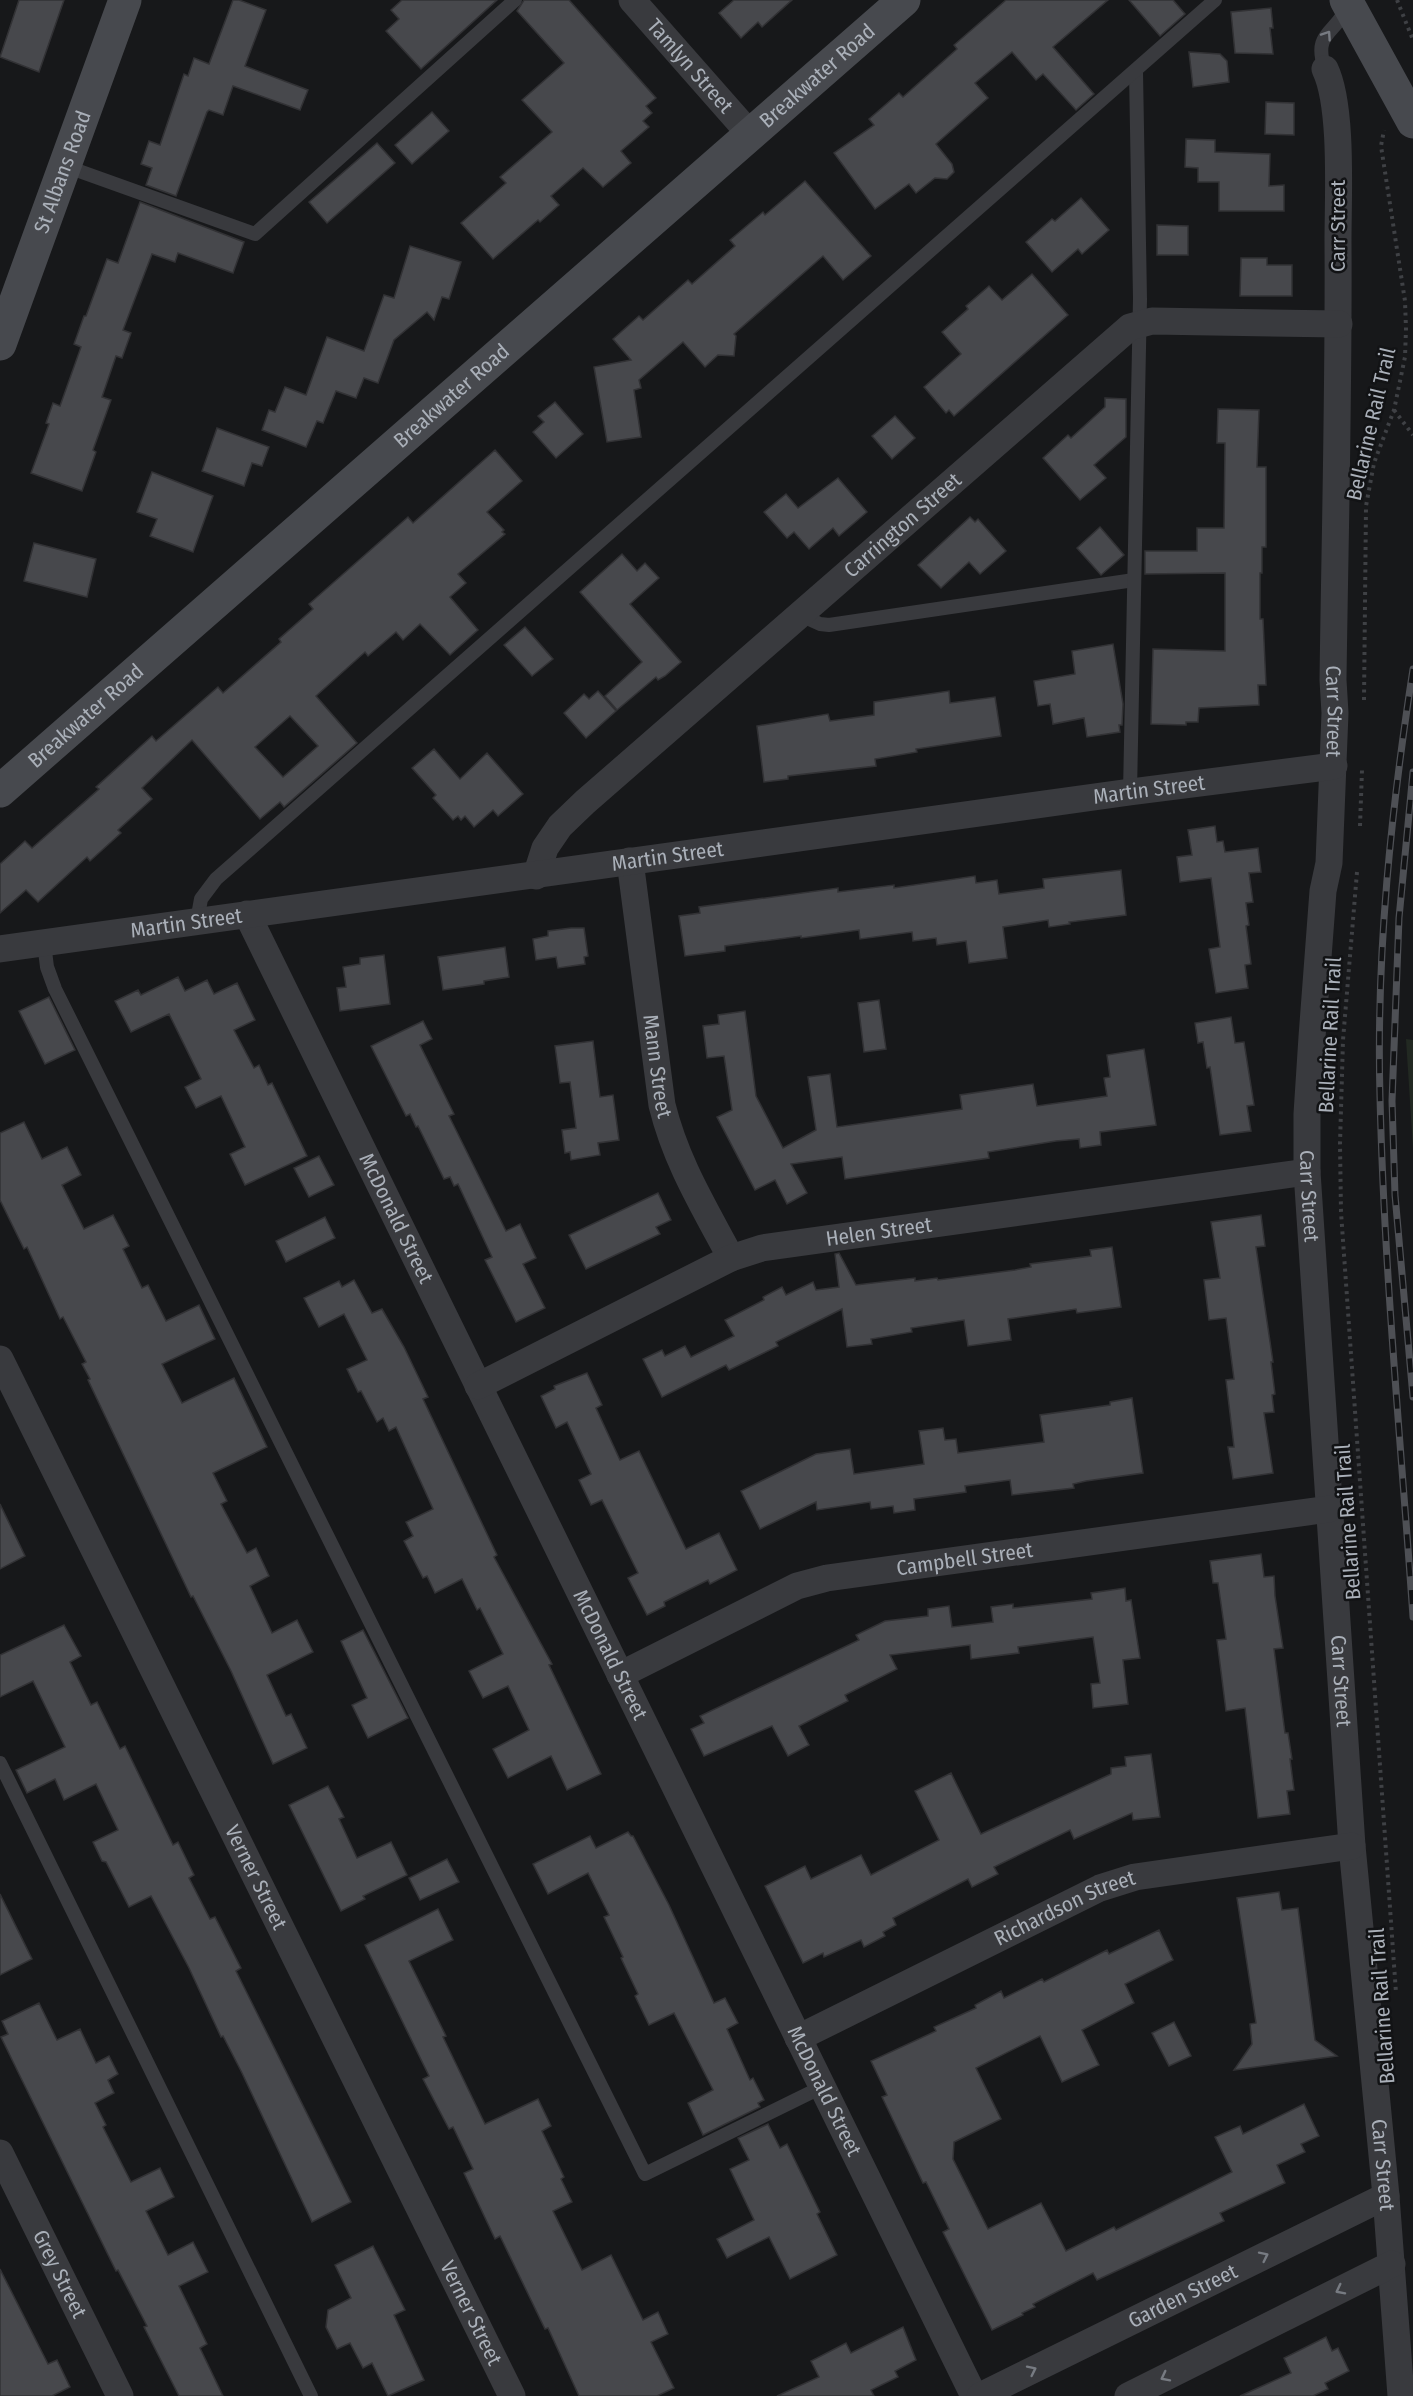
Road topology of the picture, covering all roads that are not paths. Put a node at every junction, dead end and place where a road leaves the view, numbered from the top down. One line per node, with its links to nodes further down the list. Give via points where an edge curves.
1 (126, 0): 11 (street, St Albans Road)
2 (515, 0): 11 (lane, via 255,234)
3 (632, 0): 10 (street, Tamlyn Street)
4 (903, 0): 10 (street, Breakwater Road)
5 (1215, 0): 8 (lane)
6 (1349, 6): 7 (lane, Carr Street, one-way to 6, via 1321,45); 9 (street)
7 (1325, 69): 13 (street, Carr Street, via 1330,81 1338,152)
8 (1136, 72): 12 (lane); 23 (lane, via 216,879 201,899)
9 (1410, 117)
10 (750, 134): 18 (street, Breakwater Road)
11 (65, 166): 14 (street, St Albans Road)
12 (1140, 322): 13 (street); 15 (lane); 16 (street, Carrington Street, via 1089,360)
13 (1339, 324): 17 (street, Carr Street)
14 (0, 344)
15 (1134, 580): 16 (lane, via 829,625); 19 (lane)
16 (798, 614): 21 (street, Carrington Street, via 560,826 545,848)
17 (1334, 766): 19 (street, Martin Street); 26 (street, Carr Street, via 1329,863 1323,891 1310,1055)
18 (0, 791)
19 (1130, 792): 20 (street, Martin Street)
20 (630, 861): 21 (street, Martin Street); 27 (street, Mann Street, via 669,1132)
21 (536, 876): 22 (street, Martin Street)
22 (247, 914): 23 (street, Martin Street); 29 (street, McDonald Street)
23 (197, 921): 24 (street, Martin Street)
24 (44, 943): 25 (street, Martin Street); 35 (lane, via 55,989 645,2174)
25 (0, 949)
26 (1307, 1172): 27 (street, Helen Street, via 762,1248); 30 (street, Carr Street)
27 (731, 1258): 29 (street, Helen Street)
28 (0, 1359): 41 (street, Verner Street)
29 (478, 1386): 31 (street, McDonald Street)
30 (1329, 1509): 31 (street, Campbell Street, via 826,1578 797,1586); 33 (street, Carr Street)
31 (620, 1675): 34 (street, McDonald Street)
32 (0, 1763): 40 (lane)
33 (1352, 1846): 34 (street, Richardson Street, via 1135,1876 1100,1888); 37 (street, Carr Street)
34 (798, 2038): 35 (street, McDonald Street)
35 (822, 2087): 42 (street, McDonald Street)
36 (0, 2153): 39 (street, Grey Street)
37 (1386, 2196): 38 (street, Carr Street); 43 (street, Garden Street, one-way to 37)
38 (1392, 2264): 44 (street, one-way to 44); 45 (street, Carr Street)
39 (120, 2396)
40 (311, 2396)
41 (512, 2396)
42 (974, 2396)
43 (980, 2396)
44 (1128, 2396)
45 (1401, 2396)

